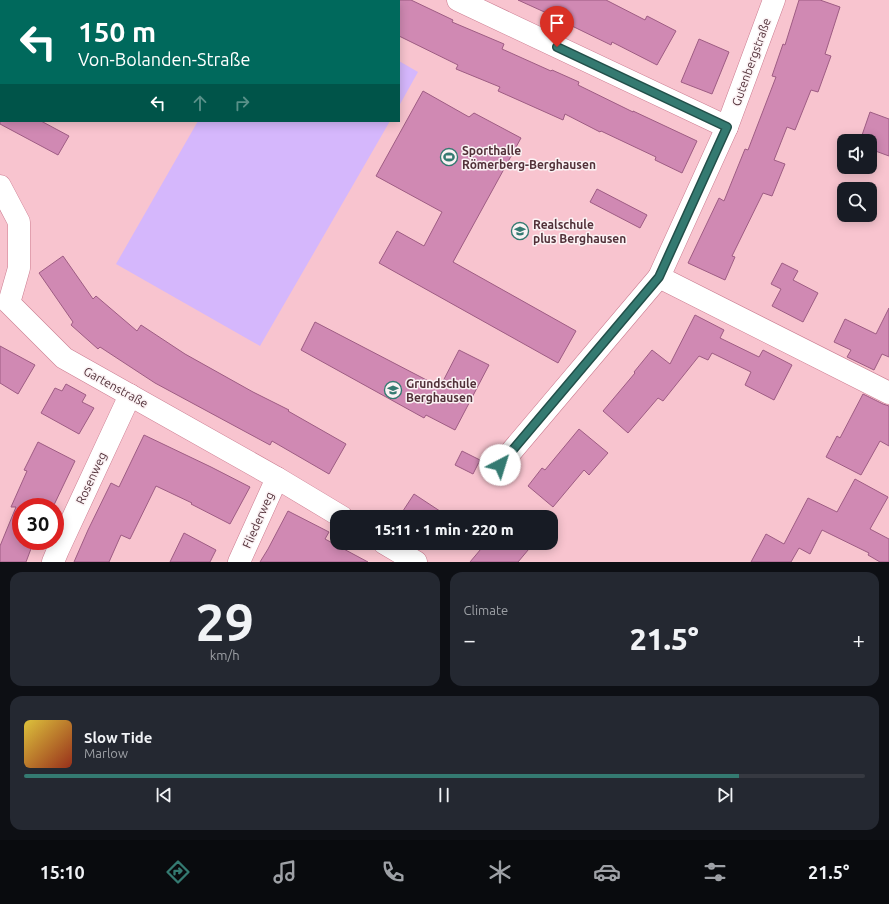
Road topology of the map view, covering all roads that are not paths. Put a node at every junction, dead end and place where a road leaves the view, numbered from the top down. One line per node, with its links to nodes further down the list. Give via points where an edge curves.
1 (458, 0): 3 (street)
2 (774, 0): 3 (street, Gutenbergstraße)
3 (727, 127): 5 (street, Gutenbergstraße)
4 (0, 186): 6 (street, Gartenstraße, via 19,222 19,268)
5 (659, 277): 7 (street); 9 (street, Gutenbergstraße)
6 (4, 308): 8 (street, Gartenstraße, via 64,358)
7 (889, 393)
8 (130, 395): 10 (street, Gartenstraße); 13 (street, Rosenweg)
9 (500, 465)
10 (277, 478): 11 (street, Gartenstraße); 14 (street, Fliederweg)
11 (330, 510)
12 (396, 550): 15 (street)
13 (53, 562)
14 (239, 562)
15 (416, 562)

